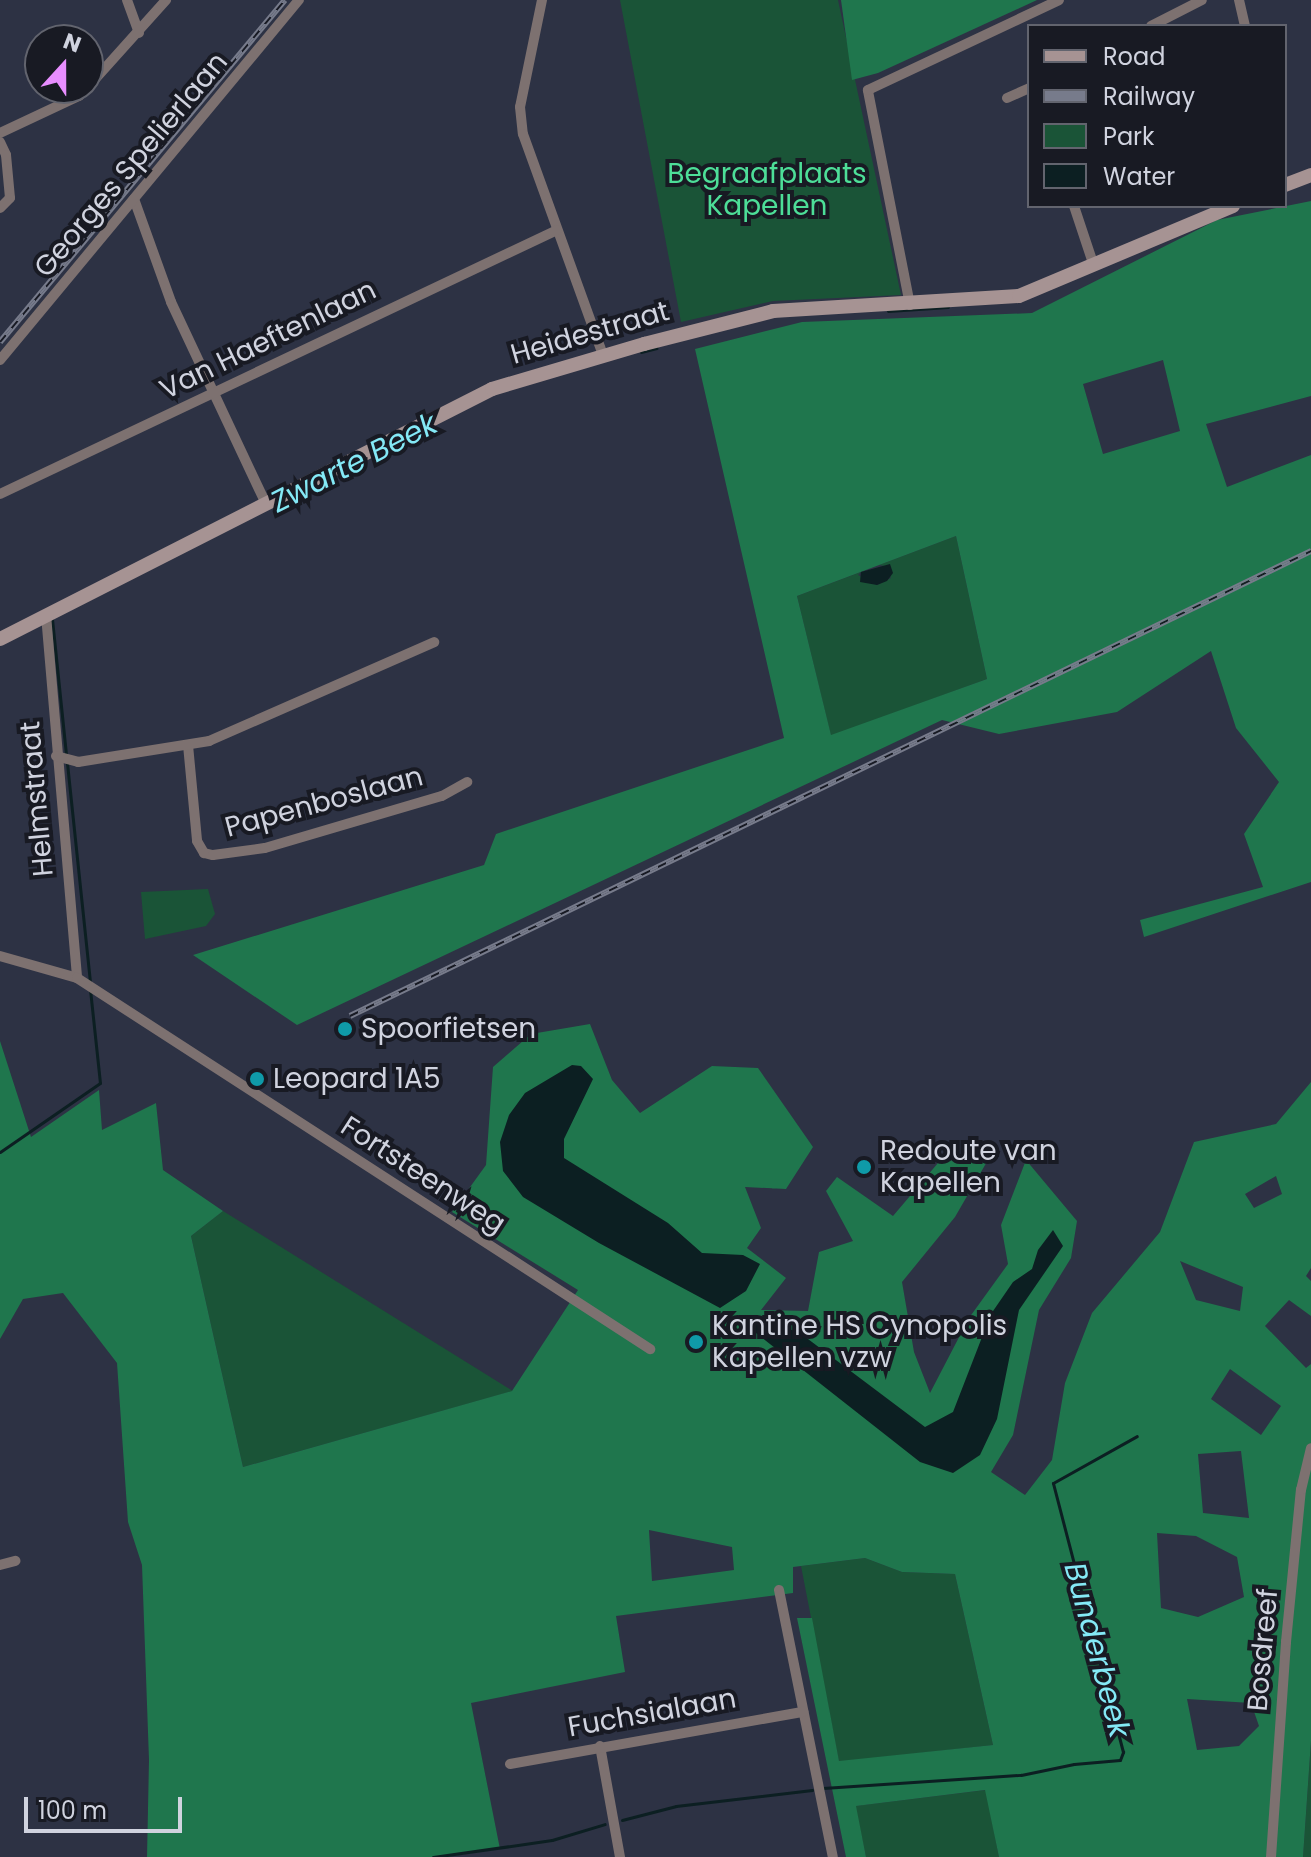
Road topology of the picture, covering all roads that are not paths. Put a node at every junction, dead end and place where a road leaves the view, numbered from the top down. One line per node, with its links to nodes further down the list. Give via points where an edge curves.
1 (127, 0): 10 (street)
2 (166, 0): 10 (street)
3 (299, 0): 19 (street, Georges Spelierlaan)
4 (542, 0): 23 (street, via 520,107 523,134)
5 (1059, 0): 25 (street, via 868,90)
6 (1202, 0): 8 (street)
7 (1239, 0): 9 (street)
8 (1155, 24)
9 (1245, 24)
10 (139, 33): 11 (street)
11 (104, 69)
12 (1027, 89): 13 (street)
13 (1007, 98)
14 (62, 104): 15 (street)
15 (0, 133)
16 (0, 142): 20 (street, via 10,198)
17 (1311, 175): 18 (street)
18 (1287, 184)
19 (134, 199): 27 (street, Georges Spelierlaan); 28 (street, via 171,302)
20 (0, 208)
21 (1075, 208): 24 (street)
22 (1228, 208): 24 (street, Heidestraat)
23 (557, 230): 26 (street); 28 (street, Van Haeftenlaan)
24 (1093, 263): 25 (street, Heidestraat, via 1019,296)
25 (910, 305): 26 (street, Heidestraat, via 773,311)
26 (603, 355): 30 (street, Heidestraat, via 464,401)
27 (0, 360)
28 (215, 393): 29 (street, Van Haeftenlaan); 30 (street)
29 (0, 494)
30 (265, 502): 31 (street, Heidestraat)
31 (46, 615): 32 (street, Heidestraat); 35 (street, Helmstraat)
32 (0, 639)
33 (434, 642): 34 (street, via 209,741)
34 (188, 745): 35 (street, via 78,762); 36 (street, Papenboslaan, via 197,841 204,853 213,855 265,848 442,796)
35 (56, 756): 38 (street, Helmstraat)
36 (467, 782)
37 (0, 956): 38 (street, Fortsteenweg)
38 (77, 978): 39 (street, Fortsteenweg)
39 (650, 1349)
40 (1311, 1448): 49 (street, Bosdreef, via 1301,1490 1286,1642)
41 (15, 1561): 42 (street)
42 (0, 1565)
43 (779, 1590): 44 (street)
44 (803, 1712): 45 (street, Fuchsialaan); 48 (street)
45 (600, 1746): 46 (street, Fuchsialaan); 47 (street)
46 (510, 1764)
47 (620, 1857)
48 (833, 1857)
49 (1271, 1857)

